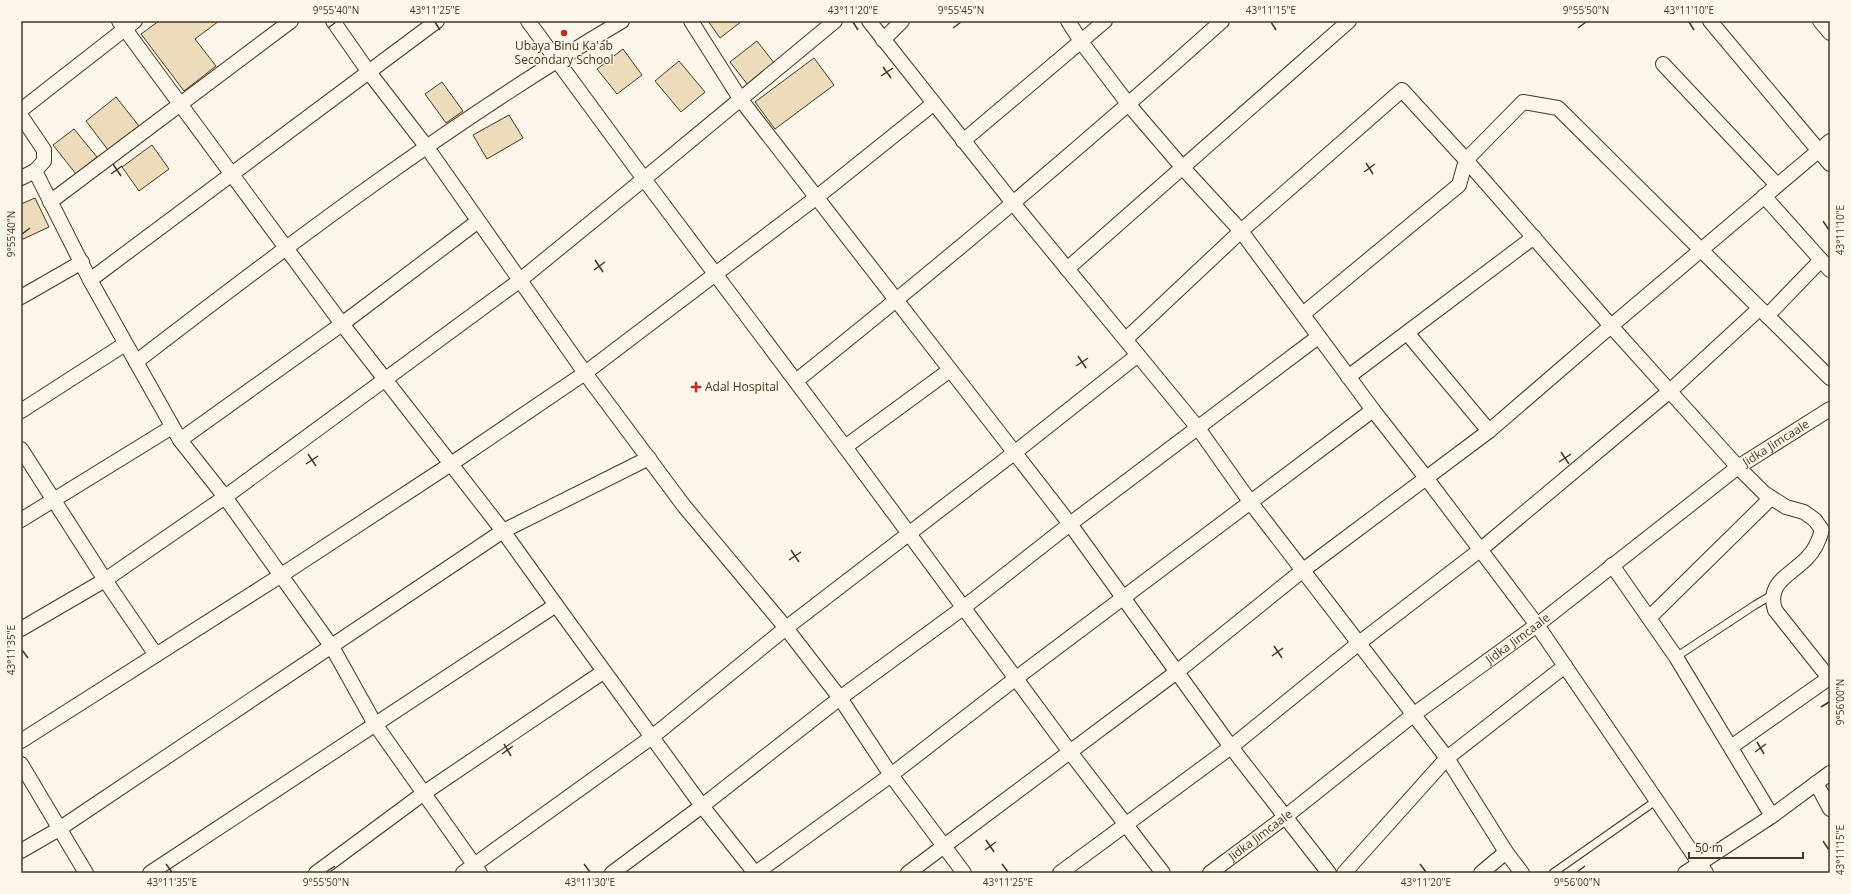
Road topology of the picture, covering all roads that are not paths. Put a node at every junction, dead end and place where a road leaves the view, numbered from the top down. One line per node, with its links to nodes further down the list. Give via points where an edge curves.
1 (291, 21): 25 (street)
2 (333, 21): 22 (street)
3 (437, 21): 22 (street)
4 (528, 21): 20 (street)
5 (622, 21): 20 (street)
6 (691, 21): 23 (street)
7 (835, 21): 23 (street)
8 (869, 21): 18 (street)
9 (902, 21): 18 (street)
10 (1068, 21): 19 (street)
11 (1105, 21): 19 (street)
12 (1222, 21): 26 (street)
13 (1349, 21): 35 (street)
14 (1710, 21): 32 (street)
15 (1820, 21): 17 (street)
16 (126, 24): 25 (street); 27 (street)
17 (1830, 33)
18 (883, 40): 24 (street)
19 (1082, 43): 26 (street); 30 (street)
20 (555, 60): 31 (street); 39 (street)
21 (1663, 64): 40 (street)
22 (368, 71): 31 (street); 37 (street)
23 (741, 100): 39 (street); 42 (street)
24 (933, 104): 30 (street); 42 (street)
25 (179, 105): 37 (street); 43 (street)
26 (1129, 105): 35 (street); 44 (street)
27 (21, 110)
28 (21, 116): 36 (street, via 44,150 44,161)
29 (1830, 141): 32 (street)
30 (963, 142): 44 (street)
31 (426, 146): 45 (street); 48 (street)
32 (1819, 151): 34 (street); 40 (street)
33 (1466, 160): 46 (street, via 1402,90); 47 (street); 49 (street, via 1523,102 1558,108); 59 (street, via 1459,185)
34 (1830, 164)
35 (1183, 168): 46 (street); 52 (street)
36 (34, 171): 38 (street); 43 (street)
37 (232, 174): 48 (street); 54 (street)
38 (21, 178)
39 (644, 179): 53 (street); 55 (street)
40 (1777, 185): 41 (street)
41 (1764, 196): 49 (street); 51 (street)
42 (817, 197): 53 (street); 57 (street)
43 (50, 202): 50 (street)
44 (1012, 203): 52 (street); 57 (street)
45 (478, 222): 55 (street); 60 (street)
46 (1241, 231): 59 (street); 64 (street)
47 (1534, 237): 61 (street); 62 (street)
48 (285, 247): 60 (street); 67 (street)
49 (1702, 249): 58 (street); 61 (street)
50 (82, 262): 54 (street); 56 (street)
51 (1826, 265): 58 (street)
52 (1067, 269): 64 (street)
53 (715, 275): 69 (street); 73 (street)
54 (90, 280): 65 (street)
55 (519, 281): 69 (street); 72 (street)
56 (21, 297)
57 (896, 301): 68 (street); 73 (street)
58 (1763, 312): 71 (street); 74 (street)
59 (1303, 314): 63 (street)
60 (342, 324): 72 (street); 81 (street)
61 (1611, 326): 74 (street); 80 (street)
62 (1408, 334): 70 (street); 80 (street)
63 (1318, 337): 70 (street); 79 (street)
64 (1126, 338): 66 (street)
65 (125, 344): 67 (street); 77 (street)
66 (1138, 355): 79 (street); 84 (street)
67 (136, 362): 78 (street)
68 (950, 370): 82 (street); 84 (street)
69 (585, 373): 85 (street); 86 (street)
70 (1348, 377): 76 (street)
71 (1830, 378)
72 (385, 380): 86 (street); 89 (street)
73 (796, 381): 82 (street)
74 (1670, 390): 87 (street); 97 (street)
75 (1830, 409): 87 (street, Jidka Jimcaale)
76 (1372, 410): 88 (street); 92 (street)
77 (21, 411)
78 (172, 427): 81 (street); 91 (street)
79 (1198, 428): 92 (street); 94 (street)
80 (1489, 431): 88 (street)
81 (180, 440): 89 (street)
82 (845, 447): 96 (street)
83 (21, 449): 91 (street)
84 (1014, 453): 94 (street); 96 (street)
85 (649, 458): 95 (street); 108 (street, via 684,506)
86 (451, 464): 95 (street); 100 (street)
87 (1738, 467): 90 (street); 98 (street, Jidka Jimcaale)
88 (1427, 479): 97 (street); 99 (street)
89 (225, 497): 100 (street); 101 (street)
90 (1771, 498): 102 (street, via 1786,507 1804,512 1815,520 1822,530 1818,544 1808,558 1778,583); 106 (street)
91 (54, 500): 93 (street); 101 (street)
92 (1251, 503): 99 (street); 103 (street)
93 (21, 520)
94 (1070, 524): 103 (street); 105 (street)
95 (503, 531): 104 (street); 111 (street)
96 (910, 534): 105 (street); 108 (street)
97 (1480, 550): 107 (street); 110 (street)
98 (1612, 565): 106 (street); 107 (street, Jidka Jimcaale)
99 (1302, 571): 110 (street); 115 (street)
100 (280, 576): 111 (street); 112 (street)
101 (105, 580): 109 (street); 112 (street)
102 (1772, 595): 113 (lane); 117 (street, via 1775,610)
103 (1123, 599): 115 (street); 118 (street)
104 (556, 605): 116 (street); 121 (street)
105 (963, 608): 118 (street); 119 (street)
106 (1649, 618): 113 (street)
107 (1537, 625): 114 (street); 120 (street, Jidka Jimcaale)
108 (786, 628): 119 (street); 122 (street)
109 (21, 630)
110 (1359, 643): 120 (street); 124 (street)
111 (332, 647): 121 (street); 139 (street)
112 (156, 655): 123 (street)
113 (1676, 657): 125 (street)
114 (1565, 666): 127 (street); 133 (street)
115 (1178, 671): 124 (street); 126 (street)
116 (603, 672): 122 (street); 132 (street)
117 (1830, 678): 125 (street)
118 (1016, 679): 126 (street); 130 (street)
119 (840, 698): 130 (street); 134 (street)
120 (1413, 715): 127 (street); 137 (street, Jidka Jimcaale)
121 (375, 724): 132 (street); 147 (street)
122 (652, 737): 134 (street); 144 (street)
123 (21, 741)
124 (1231, 747): 137 (street); 138 (street)
125 (1731, 747): 136 (street)
126 (1070, 752): 138 (street); 140 (street)
127 (1446, 758): 142 (street); 156 (street)
128 (21, 764): 139 (street)
129 (1830, 773): 131 (street)
130 (891, 774): 140 (street); 149 (street)
131 (1816, 783): 135 (street); 136 (street)
132 (424, 793): 144 (street); 145 (street)
133 (1657, 800): 143 (street); 159 (lane)
134 (702, 806): 148 (street); 149 (street)
135 (1830, 810)
136 (1772, 816): 143 (street)
137 (1284, 817): 154 (street, Jidka Jimcaale); 155 (street)
138 (1124, 824): 152 (street); 153 (street)
139 (59, 829): 141 (street); 146 (street)
140 (944, 846): 150 (street); 151 (street)
141 (21, 851)
142 (1506, 852): 157 (street); 158 (street)
143 (1703, 868): 160 (street)
144 (472, 870)
145 (318, 872)
146 (86, 873)
147 (150, 873)
148 (612, 873)
149 (756, 873)
150 (908, 873)
151 (964, 873)
152 (1060, 873)
153 (1163, 873)
154 (1210, 873)
155 (1329, 873)
156 (1344, 873)
157 (1481, 873)
158 (1522, 873)
159 (1553, 873)
160 (1685, 873)

